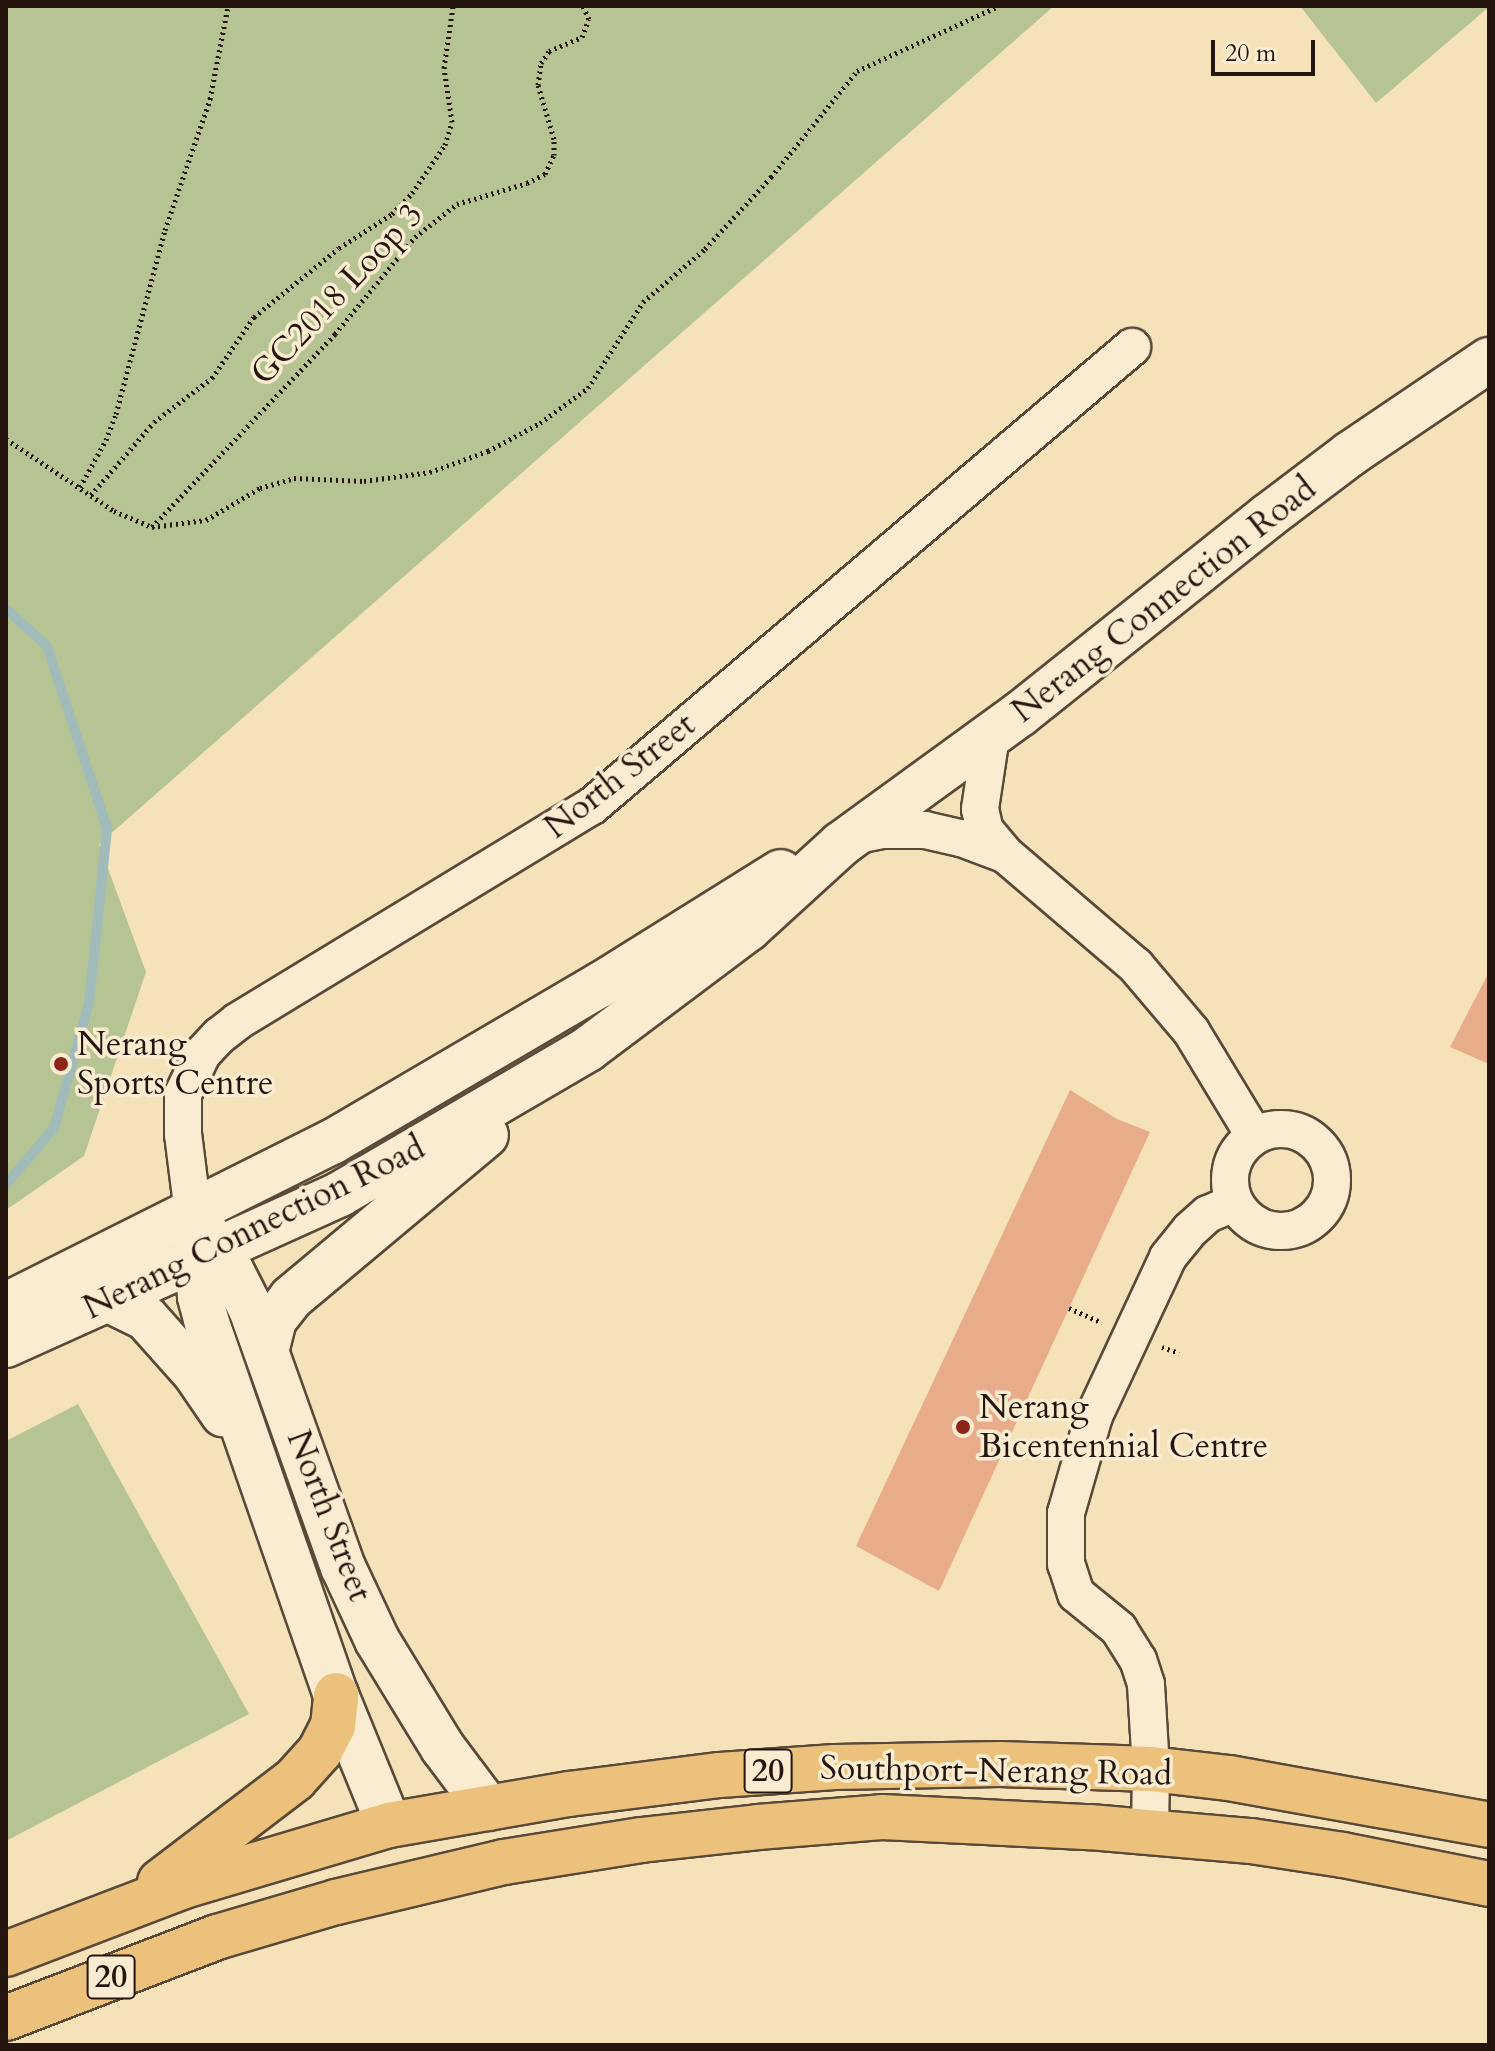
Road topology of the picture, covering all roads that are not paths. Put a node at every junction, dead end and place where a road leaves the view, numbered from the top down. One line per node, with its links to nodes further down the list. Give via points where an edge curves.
1 (1132, 347): 9 (street, North Street, via 592,806 219,1036 202,1054 183,1094)
2 (1489, 360): 3 (main road, Nerang Connection Road, via 1314,480)
3 (991, 736): 4 (main road, Nerang Connection Road); 5 (street, via 980,816)
4 (847, 840): 5 (street, via 884,830 925,830); 6 (main road, Nerang Connection Road, via 748,929); 9 (main road, Nerang Connection Road, via 789,867 466,1066)
5 (1006, 855): 7 (street, via 1135,965 1191,1031)
6 (588, 1049): 10 (main road, Nerang Connection Road, via 385,1170); 14 (main road, via 291,1298 274,1320)
7 (1254, 1135): 8 (street, via 1232,1165); 8 (street, via 1273,1128 1293,1129 1324,1150 1334,1177 1328,1205 1308,1226 1280,1233 1252,1224)
8 (1234, 1203): 17 (street, via 1208,1214 1168,1257 1094,1416 1066,1513 1066,1564 1076,1594 1119,1629 1146,1684)
9 (193, 1213): 10 (main road, North Street); 12 (main road, Nerang Connection Road)
10 (207, 1255): 11 (main road, Nerang Connection Road); 14 (main road, North Street, via 251,1309); 15 (main road, North Street, via 207,1323)
11 (109, 1300): 13 (main road, Nerang Connection Road); 15 (main road, via 146,1318 165,1336)
12 (6, 1305)
13 (6, 1345)
14 (267, 1348): 18 (main road, North Street, via 343,1567 377,1640 443,1748)
15 (252, 1455): 16 (main road, North Street)
16 (336, 1695): 19 (main road, North Street); 24 (main road, via 333,1726 320,1751 295,1779)
17 (1151, 1769): 18 (main road, Southport-Nerang Road / 20, via 1015,1764 835,1767 704,1777); 20 (main road, Southport-Nerang Road / 20); 21 (street)
18 (488, 1808): 19 (main road, Southport-Nerang Road / 20)
19 (389, 1825): 22 (main road, via 434,1851); 24 (main road, Southport-Nerang Road / 20)
20 (1489, 1825)
21 (1150, 1833): 22 (main road, Southport-Nerang Road / 20, via 882,1817 641,1840); 23 (main road, Southport-Nerang Road / 20, via 1251,1841)
22 (504, 1862): 26 (main road, Southport-Nerang Road / 20, via 217,1937)
23 (1489, 1884)
24 (130, 1905): 25 (main road, 20)
25 (6, 1954)
26 (6, 2018)

